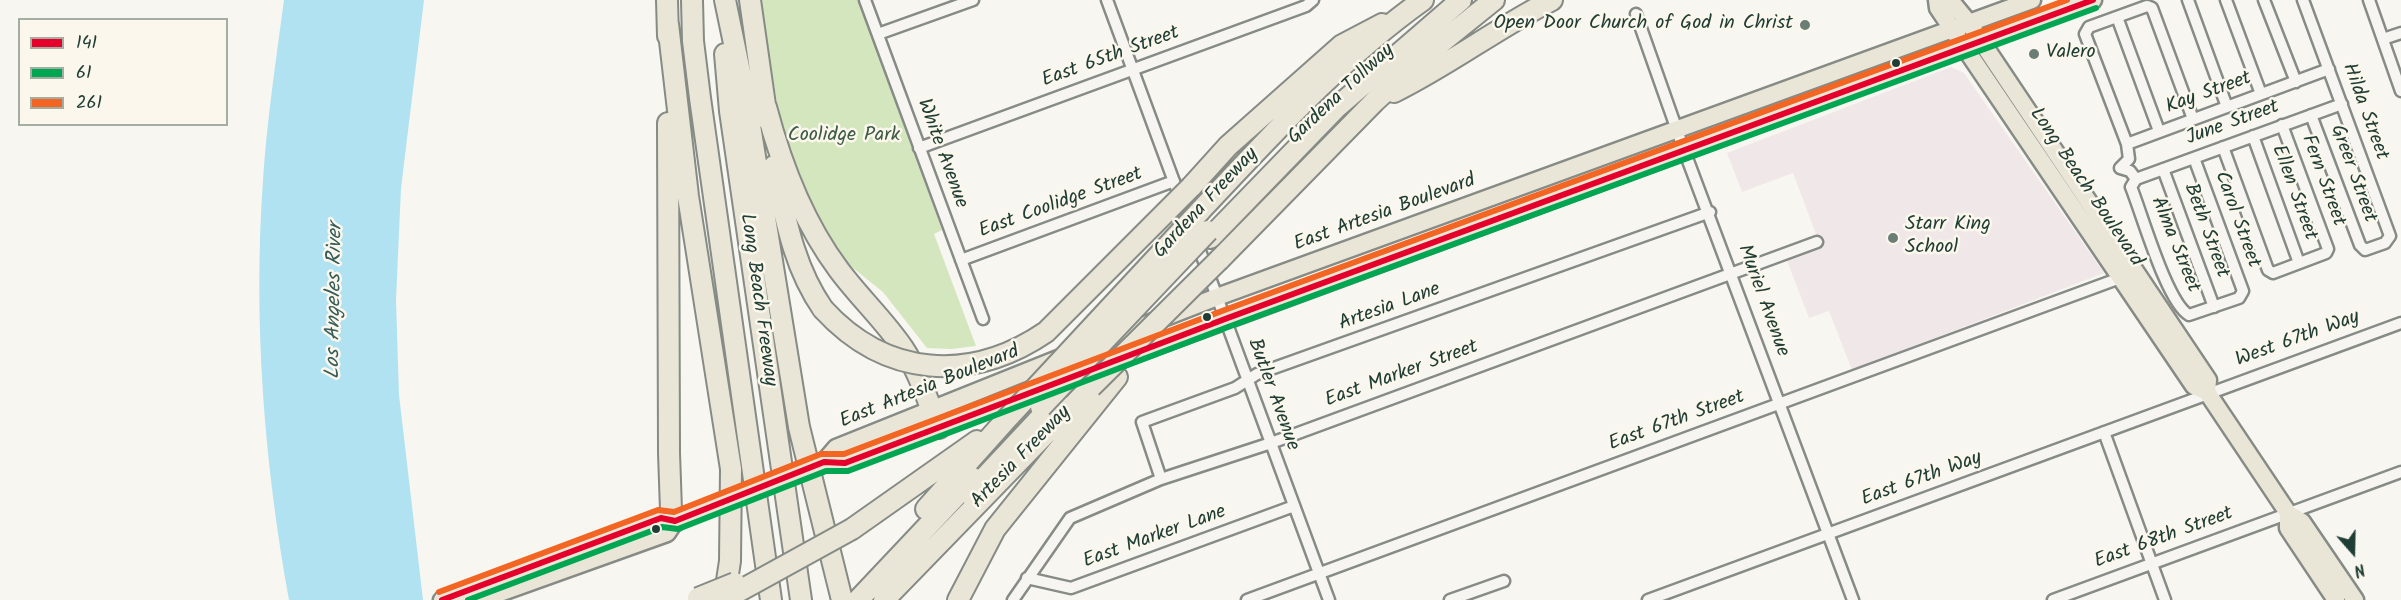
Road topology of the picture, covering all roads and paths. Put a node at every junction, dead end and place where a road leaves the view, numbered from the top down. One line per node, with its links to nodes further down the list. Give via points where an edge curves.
1 (667, 0): 27 (highway)
2 (692, 0): 73 (highway, Long Beach Freeway, via 694,52)
3 (723, 0): 99 (highway, Long Beach Freeway, via 730,111); 100 (highway, via 746,100 799,427)
4 (750, 0): 41 (highway)
5 (865, 0): 30 (street, White Avenue)
6 (973, 0): 30 (street)
7 (1107, 0): 34 (street, Butler Avenue)
8 (1313, 0): 34 (street, East 65th Street, via 1306,6)
9 (1423, 0): 25 (highway, Gardena Freeway)
10 (1451, 0): 58 (highway, Gardena Tollway, via 1321,110)
11 (1461, 0): 58 (highway, Gardena Tollway, via 1336,108)
12 (1494, 0): 39 (highway)
13 (1552, 0): 39 (highway, via 1472,45 1433,73)
14 (1937, 0): 28 (main road, Long Beach Boulevard)
15 (1950, 0): 26 (main road, Long Beach Boulevard)
16 (2032, 0): 26 (main road, East Artesia Boulevard)
17 (2093, 0): 32 (main road, East Artesia Boulevard)
18 (2188, 0): 42 (street)
19 (2226, 0): 38 (street)
20 (2265, 0): 36 (street)
21 (2303, 0): 35 (street, Hilda Street)
22 (2369, 0): 31 (street)
23 (1636, 14): 46 (street, Muriel Avenue)
24 (2117, 17): 44 (street, via 2147,6 2152,8); 47 (street); 49 (street, via 2088,27 2085,34)
25 (1396, 19): 56 (highway, via 1373,26 1342,45); 76 (highway, Gardena Freeway, bridge, via 1295,110)
26 (1969, 23): 28 (main road, East Artesia Boulevard); 32 (main road, Long Beach Boulevard)
27 (668, 24): 85 (highway, via 669,453 671,510); 96 (highway, via 688,196 731,470 730,561)
28 (1952, 29): 33 (main road, Long Beach Boulevard); 46 (main road, East Artesia Boulevard)
29 (2401, 33): 31 (street)
30 (878, 34): 51 (street, White Avenue)
31 (2383, 39): 37 (street)
32 (1982, 41): 33 (main road, East Artesia Boulevard); 72 (main road, Long Beach Boulevard, via 2208,380)
33 (1965, 48): 52 (main road, East Artesia Boulevard); 64 (main road, Long Beach Boulevard)
34 (1133, 69): 51 (street, East 65th Street); 56 (street, Butler Avenue)
35 (2330, 69): 36 (street, Kay Street); 40 (street, Hilda Street)
36 (2296, 82): 38 (street, Kay Street)
37 (2401, 91)
38 (2261, 94): 42 (street, Kay Street)
39 (1375, 101): 67 (highway, bridge)
40 (2342, 104): 43 (street, June Street); 60 (street, Hilda Street, via 2390,236 2385,243 2365,250)
41 (766, 107): 56 (highway, bridge, via 773,161 792,245 809,288 824,309 858,341 891,357 925,366 952,366 1002,357 1046,332); 75 (highway, via 780,159 802,207 838,270 905,351)
42 (2227, 107): 44 (street, Kay Street)
43 (2312, 115): 45 (street, June Street); 60 (street, Greer Street)
44 (2193, 119): 47 (street, Kay Street)
45 (2282, 125): 48 (street, June Street); 62 (street, Fern Street, via 2328,249)
46 (1678, 131): 52 (street, Muriel Avenue); 65 (main road, East Artesia Boulevard)
47 (2159, 131): 49 (street, Kay Street)
48 (2253, 136): 50 (street, June Street); 62 (street, Ellen Street)
49 (2127, 144): 55 (street, Alma Street, via 2128,159 2120,168 2130,171)
50 (2223, 147): 53 (street, June Street); 62 (street, via 2268,270 2273,273)
51 (919, 148): 61 (street, White Avenue)
52 (1684, 150): 57 (street, Muriel Avenue); 68 (main road, East Artesia Boulevard)
53 (2193, 158): 54 (street, June Street); 66 (street, Carol Street, via 2242,295)
54 (2163, 169): 55 (street, June Street); 66 (street, Beth Street)
55 (2136, 179): 66 (street, Alma Street, via 2132,187 2170,291 2182,311 2189,315)
56 (1182, 184): 61 (street, East Coolidge Street); 65 (street, Butler Avenue)
57 (1710, 213): 63 (street, Muriel Avenue); 71 (street, Artesia Lane)
58 (1209, 235): 92 (highway, Gardena Tollway, bridge)
59 (1817, 242): 63 (street, East Marker Street)
60 (2360, 245)
61 (961, 260): 69 (street, White Avenue)
62 (2299, 263)
63 (1732, 272): 74 (street, Muriel Avenue); 79 (street, East Marker Street)
64 (2120, 278): 72 (main road, Long Beach Boulevard, via 2194,386); 74 (street, East 67th Street)
65 (1217, 297): 68 (street, Butler Avenue); 75 (main road, East Artesia Boulevard)
66 (2214, 307)
67 (1163, 317): 92 (highway, Artesia Freeway, bridge); 101 (highway, bridge, via 995,529)
68 (1225, 319): 71 (street, Butler Avenue); 77 (main road, East Artesia Boulevard)
69 (983, 320)
70 (2401, 323): 72 (street, West 67th Way)
71 (1247, 379): 79 (street, Butler Avenue); 82 (street, Artesia Lane, via 1235,388 1142,422)
72 (2207, 392): 78 (street, East 67th Way); 84 (main road, Long Beach Boulevard)
73 (740, 398): 97 (highway, via 739,423); 98 (highway, Long Beach Freeway)
74 (1780, 403): 86 (street, Muriel Avenue); 89 (street, East 67th Street)
75 (931, 409): 77 (highway); 80 (main road, East Artesia Boulevard, via 836,448)
76 (1004, 422): 87 (highway, bridge, via 852,528); 92 (highway, Artesia Freeway)
77 (939, 428): 80 (main road, East Artesia Boulevard, via 845,464)
78 (2104, 432): 86 (street, East 67th Way); 88 (street)
79 (1270, 443): 82 (street, East Marker Street); 83 (street, Butler Avenue)
80 (824, 462): 85 (main road, East Artesia Boulevard, bridge)
81 (2401, 472): 84 (street, East 68th Street)
82 (1161, 479): 90 (street, East Marker Street, via 1070,518)
83 (1294, 506): 89 (street, Butler Avenue); 90 (street, East Marker Lane, via 1071,588)
84 (2288, 513): 88 (street, East 68th Street); 110 (main road, Long Beach Boulevard, via 2288,528); 111 (main road, Long Beach Boulevard, via 2302,522)
85 (675, 521): 93 (main road, East Artesia Boulevard, via 667,533)
86 (1828, 534): 106 (street, East 67th Way); 107 (street, Muriel Avenue)
87 (785, 563): 94 (highway, bridge); 96 (highway, bridge)
88 (2151, 564): 108 (street, East 68th Street); 109 (street)
89 (1319, 574): 103 (street, East 67th Street); 104 (street, Butler Avenue)
90 (1027, 578): 102 (street, East Marker Street)
91 (1504, 581): 105 (street)
92 (871, 591): 100 (highway, Artesia Freeway)
93 (481, 595): 95 (main road, East Artesia Boulevard)
94 (696, 599)
95 (442, 600)
96 (724, 600)
97 (763, 600)
98 (771, 600)
99 (801, 600)
100 (842, 600)
101 (957, 600)
102 (1013, 600)
103 (1247, 600)
104 (1329, 600)
105 (1450, 600)
106 (1648, 600)
107 (1853, 600)
108 (2053, 600)
109 (2165, 600)
110 (2336, 600)
111 (2355, 600)

